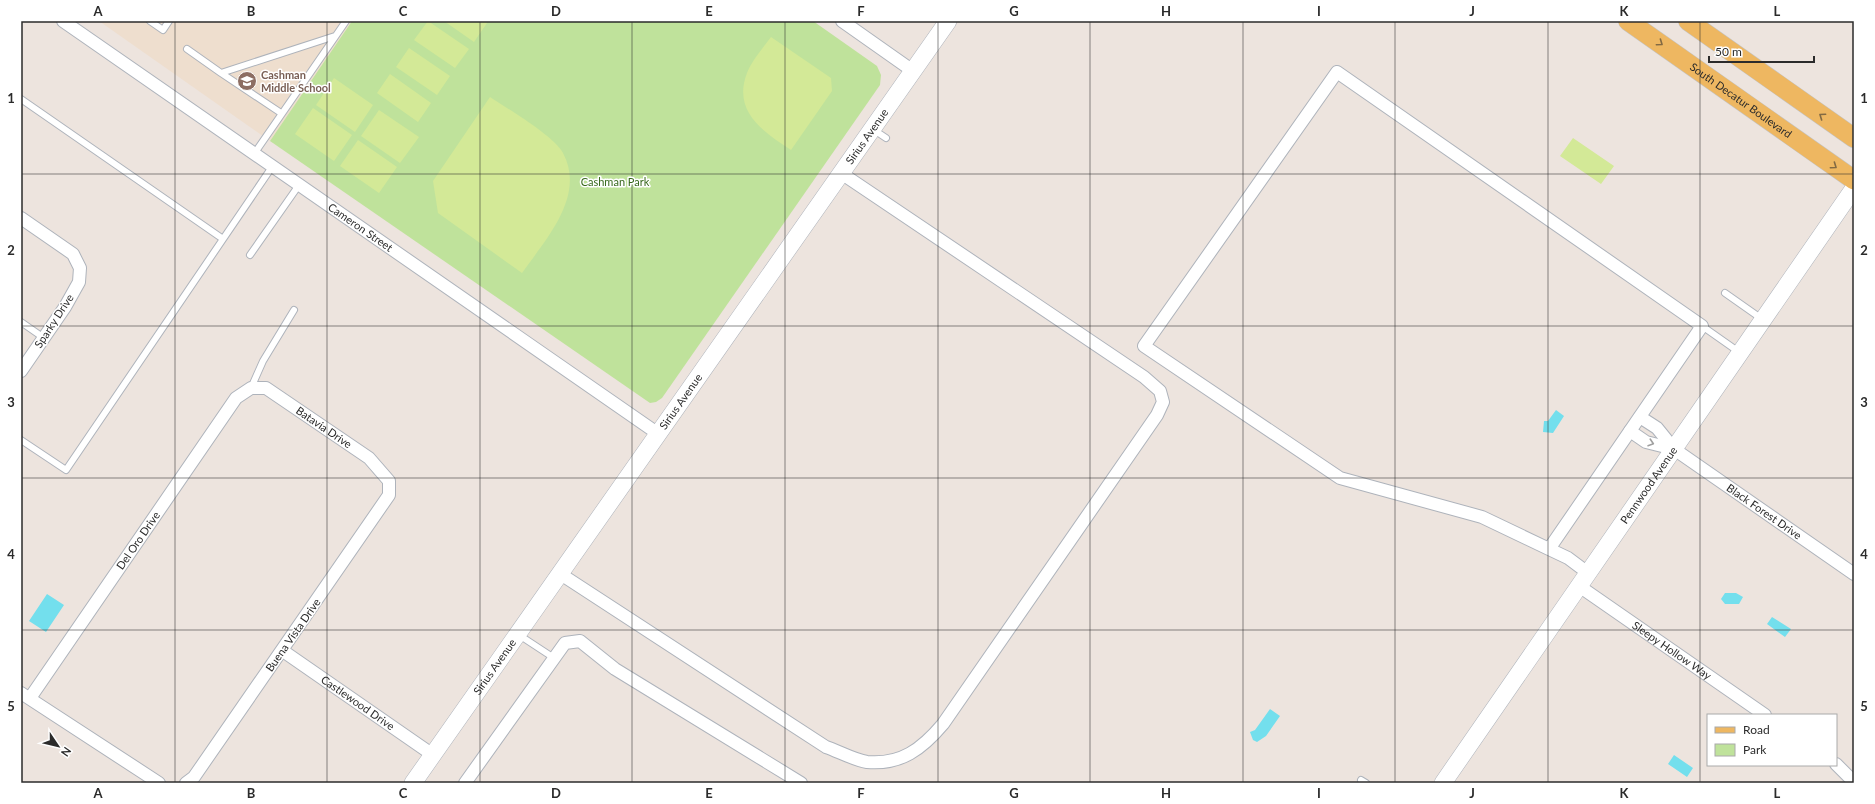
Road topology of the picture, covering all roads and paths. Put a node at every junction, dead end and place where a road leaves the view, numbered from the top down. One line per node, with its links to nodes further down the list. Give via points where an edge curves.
1 (63, 21): 18 (street, Cameron Street)
2 (150, 21): 3 (lane, via 163,30)
3 (169, 21)
4 (346, 21): 9 (lane)
5 (842, 21): 11 (street)
6 (948, 21): 11 (street, Sirius Avenue)
7 (1628, 21): 21 (main road, South Decatur Boulevard, one-way to 21)
8 (1688, 21): 17 (main road, one-way to 8)
9 (335, 36): 12 (lane); 14 (lane)
10 (188, 49): 12 (lane)
11 (913, 71): 15 (street, Sirius Avenue)
12 (221, 73): 14 (lane)
13 (21, 99): 25 (lane)
14 (281, 114): 18 (lane)
15 (872, 129): 16 (lane); 20 (street, Sirius Avenue)
16 (886, 138)
17 (1854, 138)
18 (254, 154): 19 (street, Cameron Street)
19 (272, 167): 22 (street, Cameron Street); 25 (lane)
20 (841, 173): 38 (street, Sirius Avenue); 43 (street, via 1144,377 1160,391 1163,402 1157,415 943,724 929,741 908,756 889,761 866,762 826,747)
21 (1854, 180)
22 (299, 185): 26 (lane); 38 (street, Cameron Street)
23 (1854, 188): 29 (street, Pennwood Avenue)
24 (21, 218): 32 (street, Sparky Drive, via 73,254 80,268 79,282)
25 (223, 239): 39 (lane, via 66,470)
26 (250, 255)
27 (1725, 293): 29 (lane)
28 (294, 310): 35 (lane, via 263,360)
29 (1763, 320): 33 (street, Pennwood Avenue)
30 (21, 322): 32 (lane)
31 (1702, 326): 33 (lane); 36 (street); 42 (street, Sleepy Hollow Way, via 1337,72 1144,346 1340,478 1482,517)
32 (44, 338): 34 (street, Sparky Drive)
33 (1740, 353): 40 (street, Pennwood Avenue)
34 (21, 371)
35 (252, 388): 41 (street, Batavia Drive, via 266,388 369,458); 49 (street, Del Oro Drive, via 236,398)
36 (1640, 417): 37 (street); 40 (street, via 1657,428)
37 (1630, 431): 40 (street, one-way to 40, via 1646,442); 42 (street)
38 (657, 433): 43 (street, Sirius Avenue)
39 (21, 440)
40 (1674, 449): 44 (street, Black Forest Drive); 45 (street, Pennwood Avenue)
41 (389, 482): 47 (street, Buena Vista Drive, via 389,495)
42 (1549, 550): 45 (street, Sleepy Hollow Way, via 1568,558)
43 (559, 574): 46 (street, Sirius Avenue)
44 (1854, 574)
45 (1584, 580): 50 (street, Sleepy Hollow Way); 59 (street, Pennwood Avenue)
46 (517, 634): 48 (lane); 51 (street, Sirius Avenue)
47 (282, 651): 51 (street, Castlewood Drive); 55 (street, Buena Vista Drive, via 194,777)
48 (554, 658): 57 (street); 58 (street, via 565,643 580,641 615,669)
49 (25, 696): 54 (street)
50 (1764, 714)
51 (433, 755): 56 (street, Sirius Avenue)
52 (1837, 765): 53 (street)
53 (1854, 782)
54 (159, 783)
55 (186, 783)
56 (413, 783)
57 (465, 783)
58 (801, 783)
59 (1443, 783)

